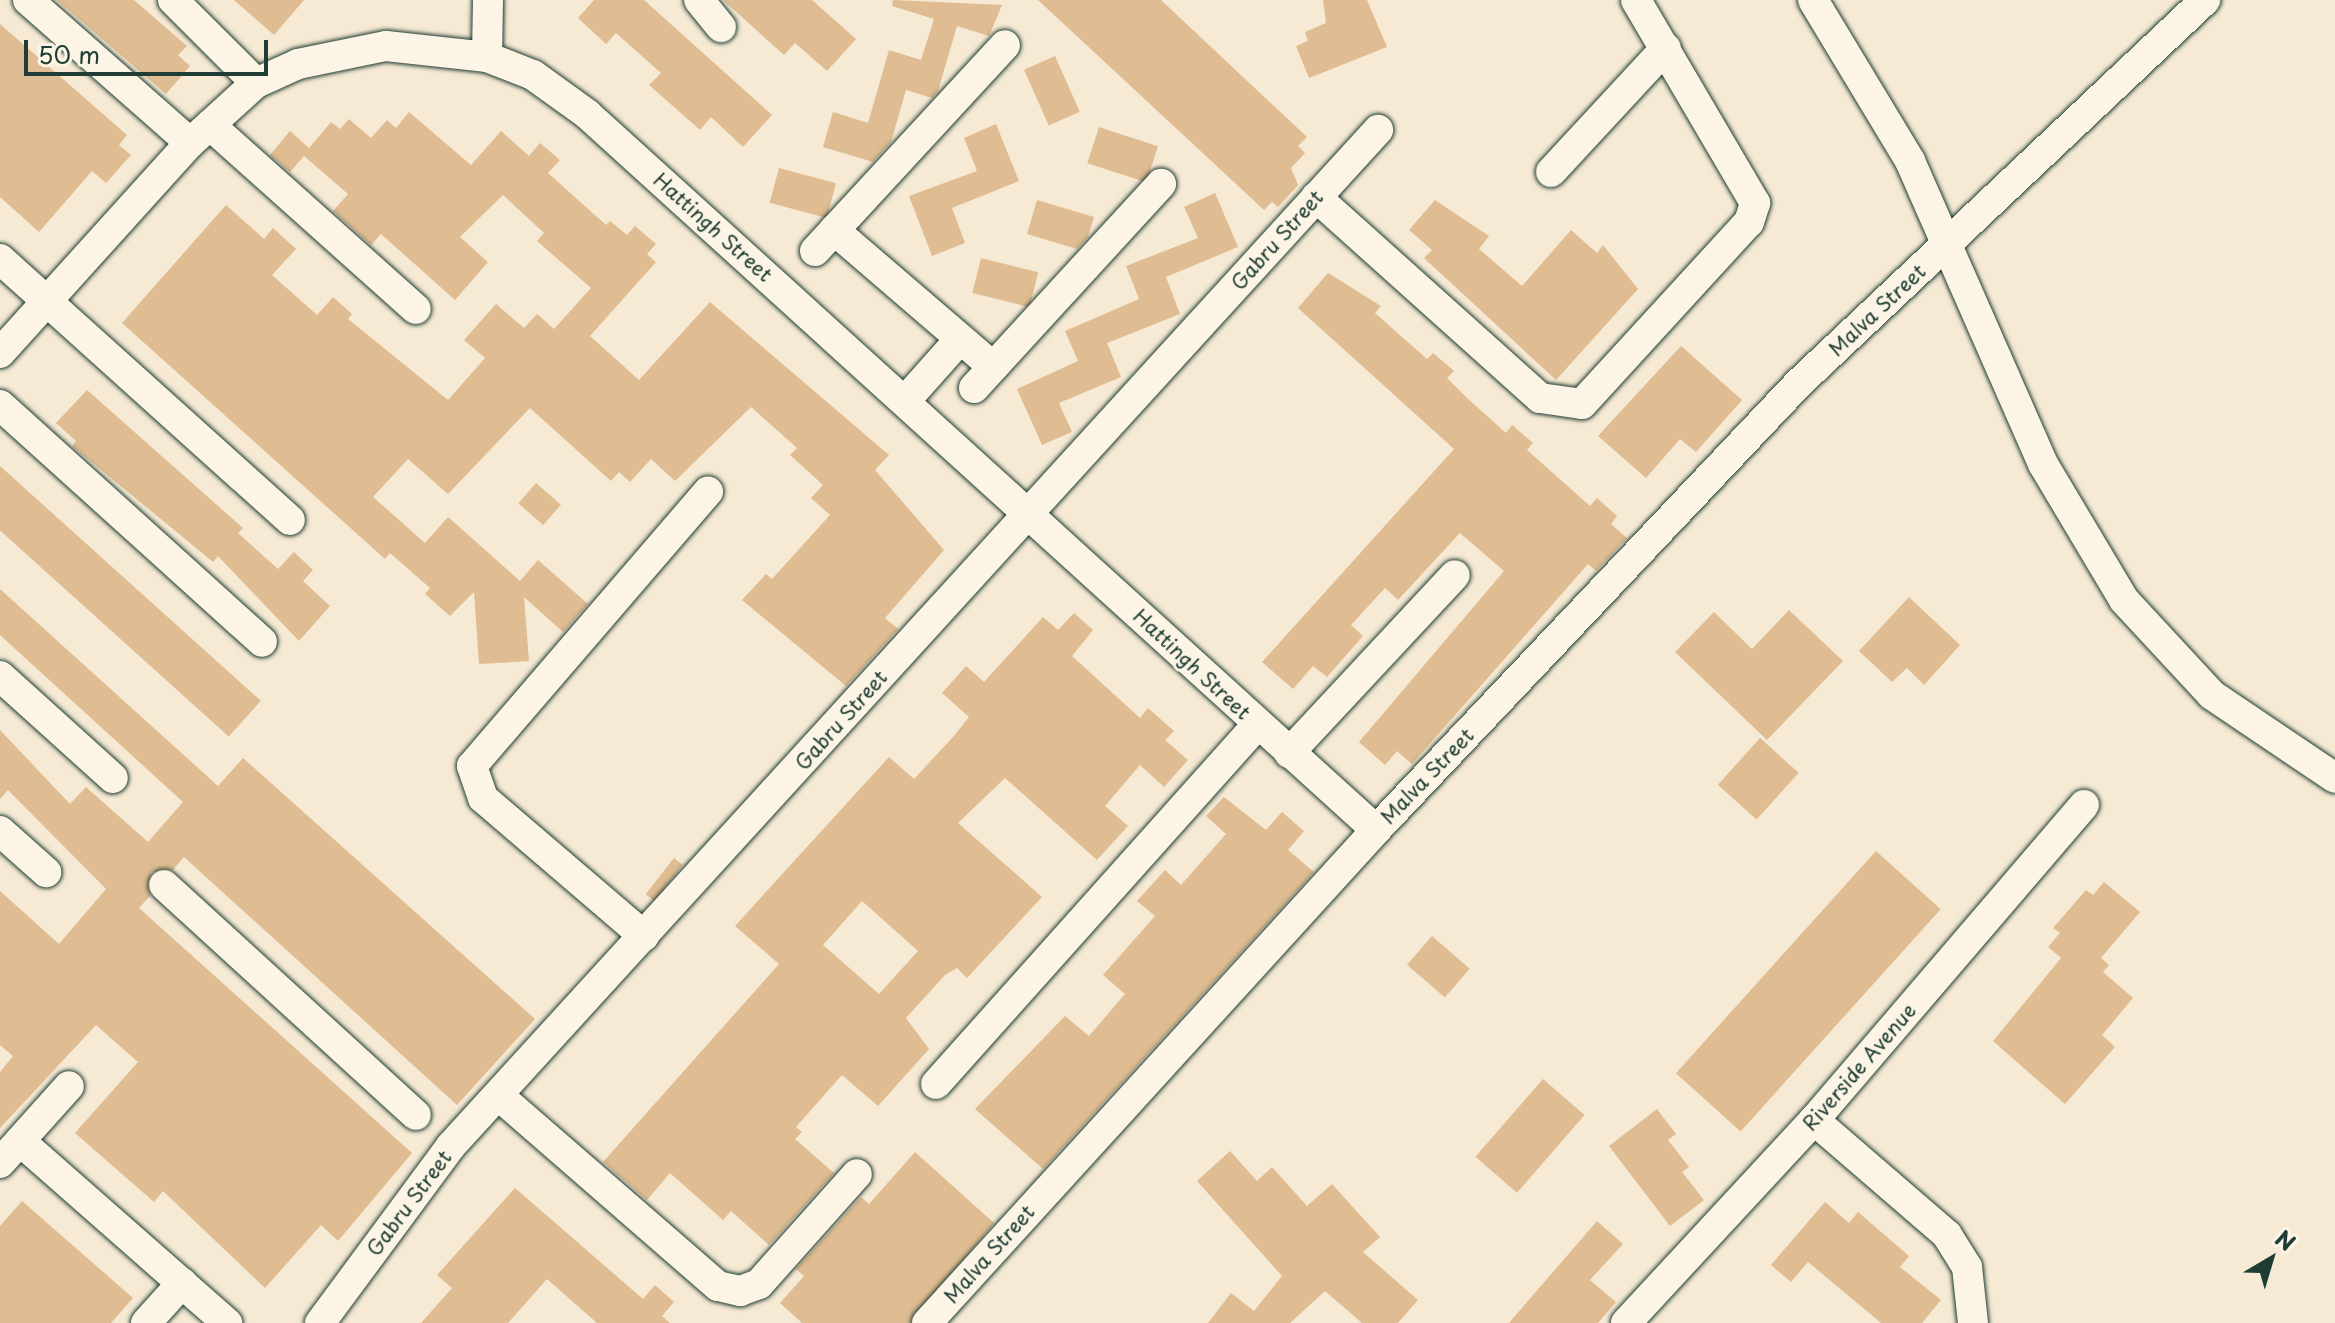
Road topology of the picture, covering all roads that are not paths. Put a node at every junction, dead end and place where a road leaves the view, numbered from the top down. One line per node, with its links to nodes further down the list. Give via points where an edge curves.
1 (28, 0): 14 (street)
2 (173, 0): 12 (street)
3 (488, 0): 11 (street)
4 (699, 0): 8 (street)
5 (1636, 0): 10 (street)
6 (1813, 0): 18 (street, via 1910,161)
7 (2205, 0): 18 (street, Malva Street)
8 (721, 27)
9 (1005, 45): 22 (street, via 825,240)
10 (1666, 48): 15 (street); 17 (street, via 1755,203 1749,222 1582,404 1540,398)
11 (487, 57): 12 (street, Hattingh Street, via 386,46 298,64); 24 (street, Hattingh Street, via 533,75 587,114)
12 (256, 83): 14 (street, Hattingh Street)
13 (1378, 130): 17 (street, Gabru Street)
14 (200, 134): 20 (street, Hattingh Street); 21 (street)
15 (1551, 172)
16 (1161, 184): 22 (street, via 984,377)
17 (1316, 197): 27 (street, Gabru Street)
18 (1945, 247): 35 (street, via 2043,464 2124,600 2212,695); 37 (street, Malva Street, via 1798,384)
19 (0, 259): 20 (street)
20 (46, 302): 23 (street, Hattingh Street); 28 (street)
21 (416, 309)
22 (960, 339): 24 (street)
23 (0, 353)
24 (905, 401): 27 (street, Hattingh Street)
25 (0, 405): 30 (street)
26 (708, 492): 41 (street, via 472,766 490,805)
27 (1028, 514): 32 (street, Hattingh Street); 41 (street, Gabru Street)
28 (290, 520)
29 (1455, 575): 33 (street)
30 (262, 642)
31 (0, 676): 34 (street)
32 (1257, 725): 33 (street, Hattingh Street); 42 (street)
33 (1289, 753): 37 (street, Hattingh Street)
34 (113, 778)
35 (2335, 778)
36 (2084, 805): 45 (street, Riverside Avenue)
37 (1376, 830): 54 (street, Malva Street)
38 (0, 831): 39 (street)
39 (46, 872)
40 (164, 885): 46 (street)
41 (644, 936): 44 (street, Gabru Street)
42 (936, 1084)
43 (69, 1086): 47 (street)
44 (498, 1095): 46 (street, Gabru Street); 49 (street, via 718,1286 740,1291 759,1284)
45 (1814, 1120): 55 (street, Riverside Avenue); 56 (street, via 1947,1235 1967,1267)
46 (433, 1131): 53 (street, Gabru Street)
47 (20, 1141): 48 (street); 50 (street)
48 (0, 1163)
49 (857, 1174)
50 (182, 1283): 51 (street); 52 (street)
51 (146, 1323)
52 (227, 1323)
53 (320, 1323)
54 (927, 1323)
55 (1626, 1323)
56 (1973, 1323)

